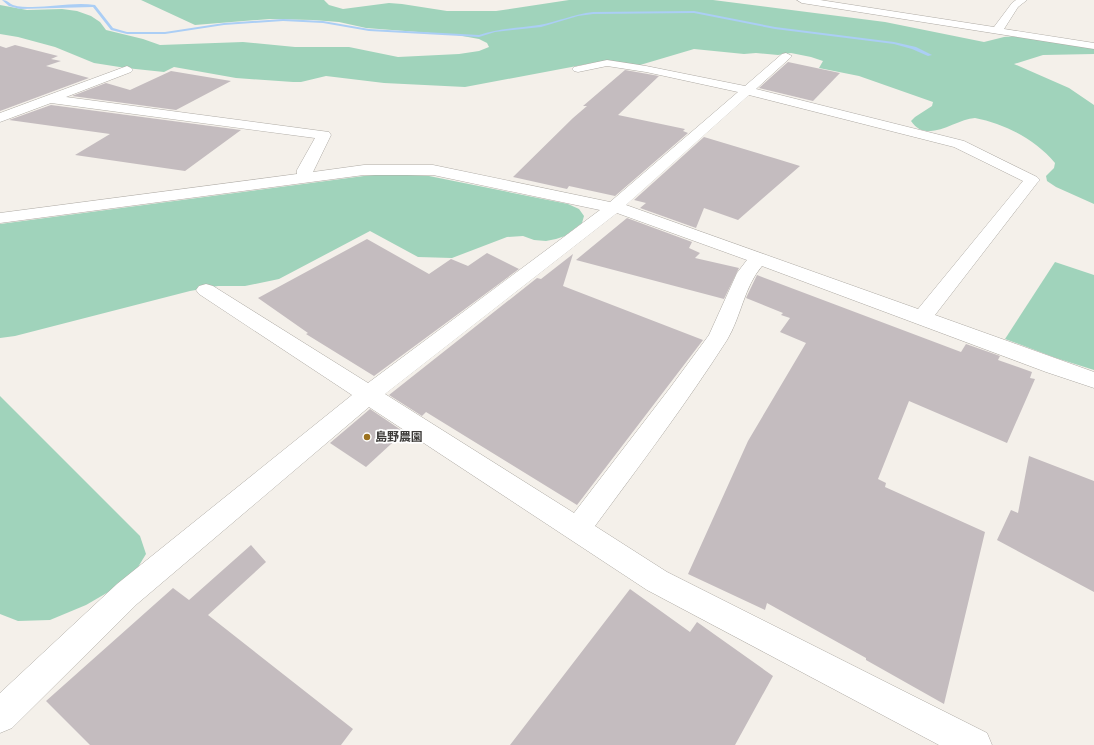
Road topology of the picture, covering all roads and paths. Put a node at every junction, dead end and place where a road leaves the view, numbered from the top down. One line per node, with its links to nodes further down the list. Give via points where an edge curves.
1 (802, 0): 3 (street)
2 (1022, 0): 3 (street, via 1015,5)
3 (997, 31): 4 (street)
4 (1094, 46)
5 (786, 56): 8 (street)
6 (578, 69): 8 (street, via 607,63)
7 (127, 70): 9 (street)
8 (747, 90): 12 (street); 16 (street, via 959,144 1032,180)
9 (50, 99): 10 (street); 11 (street, via 324,136 305,170)
10 (0, 118)
11 (305, 178): 12 (street, via 387,168 433,170); 13 (street)
12 (614, 207): 14 (street); 18 (street)
13 (0, 218)
14 (759, 258): 16 (street); 19 (street, via 746,273 723,328 678,394)
15 (206, 290): 18 (street)
16 (923, 318): 17 (street)
17 (1094, 380)
18 (368, 395): 19 (street); 20 (street, via 127,594)
19 (577, 530): 21 (street, via 657,581)
20 (0, 716)
21 (975, 745)

